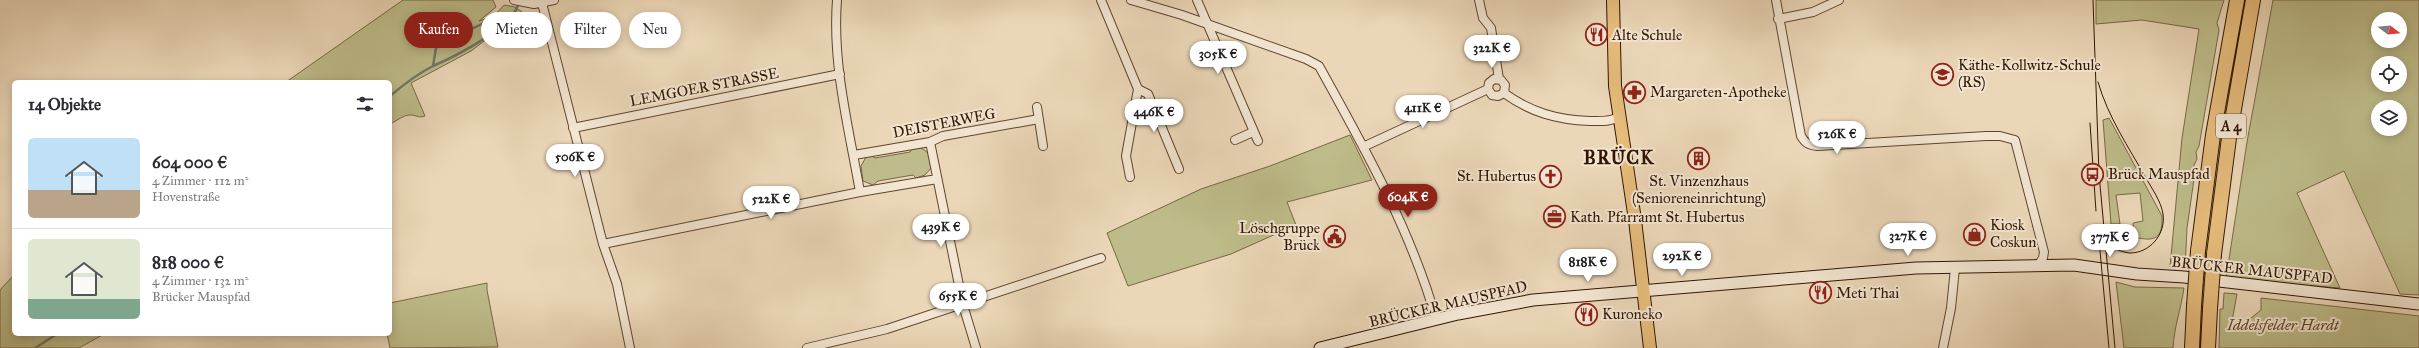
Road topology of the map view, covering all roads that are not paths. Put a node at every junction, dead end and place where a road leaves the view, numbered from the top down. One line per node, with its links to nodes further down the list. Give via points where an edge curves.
1 (554, 0): 13 (street)
2 (837, 0): 16 (street)
3 (1101, 0): 18 (street)
4 (1131, 0): 15 (street)
5 (1197, 0): 15 (street)
6 (1479, 0): 17 (street, via 1483,18 1491,28)
7 (1614, 0): 22 (main road, via 1615,86)
8 (1776, 0): 14 (street)
9 (1839, 0): 14 (street, via 1813,12)
10 (2237, 0): 51 (highway, A 4, bridge, via 2213,135 2198,251)
11 (2253, 0): 52 (highway, A 4, bridge, via 2229,138 2214,254)
12 (517, 1): 13 (street)
13 (542, 3): 24 (street)
14 (1778, 19): 38 (street, via 1801,136 1810,145 1986,136 2004,136 2015,140 2044,252)
15 (1206, 24): 25 (street); 30 (street, via 1306,59 1319,66)
16 (840, 74): 24 (street, LEMGOER STRASSE); 31 (street)
17 (1499, 79): 19 (street, via 1491,81); 20 (street, via 1505,85)
18 (1138, 89): 32 (street, via 1148,94); 33 (street, via 1126,156)
19 (1488, 89): 20 (street, via 1494,96); 30 (street)
20 (1504, 93): 22 (street, via 1517,103 1546,115 1591,121 1611,121)
21 (1037, 107): 23 (street)
22 (1619, 117): 40 (main road)
23 (1039, 120): 28 (street, DEISTERWEG, via 943,136); 29 (street)
24 (572, 128): 36 (street)
25 (1253, 132): 26 (street); 27 (street)
26 (1235, 140)
27 (1258, 141)
28 (930, 142): 31 (street, DEISTERWEG); 34 (street)
29 (1044, 146)
30 (1363, 147): 43 (street, via 1391,204)
31 (854, 155): 35 (street)
32 (1179, 168)
33 (1130, 177)
34 (937, 179): 35 (street); 42 (street)
35 (860, 192): 36 (street)
36 (603, 244): 45 (street, via 617,284)
37 (1101, 258): 42 (street)
38 (2039, 264): 39 (main road, BRÜCKER MAUSPFAD); 41 (main road, BRÜCKER MAUSPFAD, via 2079,265 2138,274)
39 (1955, 268): 40 (main road, BRÜCKER MAUSPFAD, via 1905,269); 50 (street)
40 (1645, 292): 43 (main road, BRÜCKER MAUSPFAD, via 1552,297); 49 (main road)
41 (2419, 304)
42 (963, 305): 46 (street, via 887,329); 47 (street)
43 (1436, 319): 44 (main road, BRÜCKER MAUSPFAD)
44 (1339, 346): 48 (main road, BRÜCKER MAUSPFAD)
45 (630, 348)
46 (807, 348)
47 (976, 348)
48 (1320, 348)
49 (1650, 348)
50 (1943, 348)
51 (2192, 348)
52 (2208, 348)

